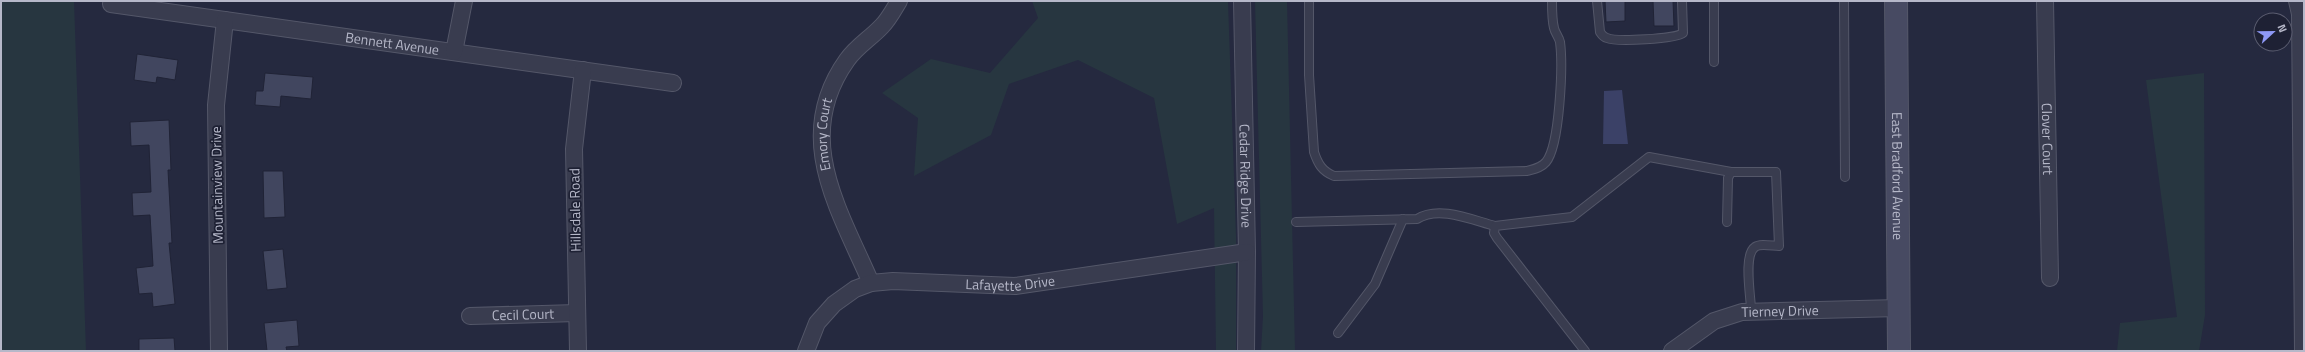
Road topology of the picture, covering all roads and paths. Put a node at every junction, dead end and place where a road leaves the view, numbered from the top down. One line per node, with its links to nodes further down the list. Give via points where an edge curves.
1 (464, 1): 15 (street)
2 (899, 1): 27 (street, Emory Court, via 882,27 858,47 839,72 827,101 821,133 829,183)
3 (1242, 1): 25 (street, Cedar Ridge Drive)
4 (1309, 1): 5 (lane, via 1309,75 1314,152 1318,164 1325,173 1334,176 1527,171 1536,169 1546,162 1555,137 1558,100 1562,88 1560,41 1554,29)
5 (1552, 1)
6 (1597, 1): 7 (lane, via 1600,32 1608,39 1666,39 1679,36 1683,33)
7 (1682, 1)
8 (1714, 1): 16 (lane)
9 (1844, 1): 20 (lane)
10 (1896, 1): 28 (street, East Bradford Avenue)
11 (2045, 1): 26 (street, Clover Court)
12 (2297, 1): 40 (street, via 2300,14)
13 (111, 4): 14 (street, Bennett Avenue)
14 (225, 20): 15 (street, Bennett Avenue); 34 (street, Mountainview Drive, via 216,105)
15 (454, 52): 17 (street, Bennett Avenue)
16 (1714, 62)
17 (583, 70): 18 (street, Bennett Avenue); 30 (street, Hillsdale Road, via 574,149)
18 (673, 83)
19 (1731, 172): 23 (lane, via 1728,178); 24 (lane, via 1649,157 1572,217); 29 (lane, via 1776,172 1779,246 1757,246 1748,258)
20 (1845, 177)
21 (1403, 219): 22 (lane); 24 (lane, via 1417,219 1431,212); 32 (lane, via 1375,284)
22 (1296, 222)
23 (1727, 222)
24 (1495, 226): 38 (lane, via 1497,238)
25 (1247, 252): 27 (street, Lafayette Drive, via 1015,286 893,281); 37 (street, Cedar Ridge Drive)
26 (2050, 278)
27 (871, 283): 36 (street, Lafayette Drive, via 834,304 817,323)
28 (1899, 308): 29 (street, Tierney Drive); 39 (street, East Bradford Avenue)
29 (1752, 310): 33 (street, Tierney Drive, via 1732,314 1714,322)
30 (577, 313): 31 (street, Cecil Court); 35 (street, Hillsdale Road)
31 (470, 316)
32 (1338, 333)
33 (1678, 349)
34 (219, 351)
35 (578, 351)
36 (806, 351)
37 (1246, 351)
38 (1585, 351)
39 (1899, 351)
40 (2303, 351)

